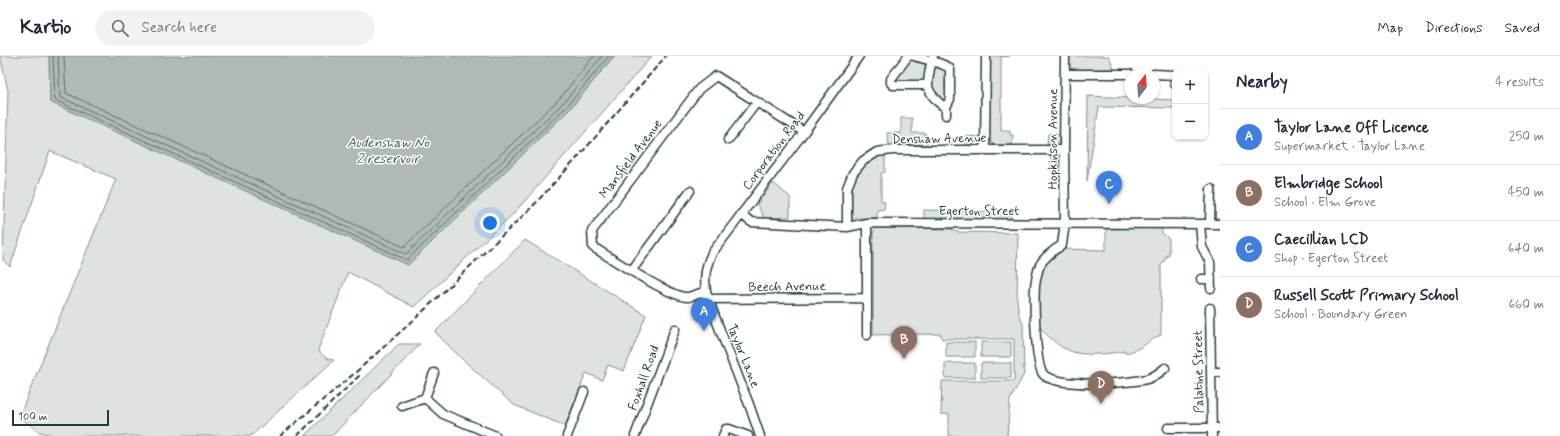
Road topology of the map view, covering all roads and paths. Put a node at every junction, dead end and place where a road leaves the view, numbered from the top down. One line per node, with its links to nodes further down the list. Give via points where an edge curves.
1 (859, 56): 13 (street, Corporation Road)
2 (908, 56): 11 (street, via 891,83)
3 (914, 56): 6 (street)
4 (986, 56): 15 (street)
5 (1065, 56): 7 (street, Hopkinson Avenue)
6 (932, 59): 11 (street); 11 (street, via 950,69 950,99 946,111)
7 (1066, 74): 8 (street); 16 (street, Hopkinson Avenue)
8 (1124, 74)
9 (1160, 74): 10 (street)
10 (1172, 75)
11 (928, 86)
12 (757, 102): 13 (street, Mansfield Avenue); 14 (street); 27 (street, Mansfield Avenue, via 716,76 699,89 592,231 593,247)
13 (804, 132): 19 (street, Corporation Road)
14 (728, 140)
15 (985, 150): 16 (street, Denshaw Avenue); 25 (street, Denshaw Avenue, via 893,150 876,153 863,161 853,173 847,188)
16 (1064, 150): 20 (street, Hopkinson Avenue)
17 (1210, 189): 23 (street)
18 (690, 191): 27 (street)
19 (742, 214): 25 (street, Egerton Street, via 751,222); 26 (street, Corporation Road)
20 (1066, 222): 21 (street, Egerton Street); 22 (street, Egerton Street); 36 (street, Hopkinson Avenue, via 1062,245 1044,258 1036,275 1037,343 1039,368 1042,374 1048,379 1067,383 1126,382 1149,378)
21 (867, 223): 25 (street, Egerton Street); 32 (street)
22 (1200, 224): 23 (street, Egerton Street); 29 (street, via 1202,247 1210,262)
23 (1210, 224): 24 (street, Egerton Street)
24 (1220, 224)
25 (847, 227)
26 (708, 261): 31 (street, Taylor Lane, via 705,274)
27 (632, 270): 31 (street, Mansfield Avenue, via 660,287 682,296)
28 (1201, 279): 29 (street)
29 (1211, 279): 30 (street)
30 (1211, 288)
31 (707, 295): 32 (street, Beech Avenue); 45 (street, Taylor Lane, via 748,399)
32 (866, 298): 35 (street)
33 (1210, 308): 37 (street, Palatine Street)
34 (675, 329): 48 (street, Foxhall Road)
35 (867, 335)
36 (1165, 368)
37 (1211, 372): 38 (street); 44 (street, Palatine Street)
38 (1220, 372)
39 (434, 373): 41 (street)
40 (584, 392): 47 (street)
41 (425, 398): 42 (street); 46 (street, via 443,414)
42 (402, 406)
43 (1168, 428): 44 (street)
44 (1215, 431)
45 (758, 435)
46 (496, 436)
47 (567, 436)
48 (635, 436)
49 (723, 436): 50 (street, via 726,429)
50 (748, 436)

